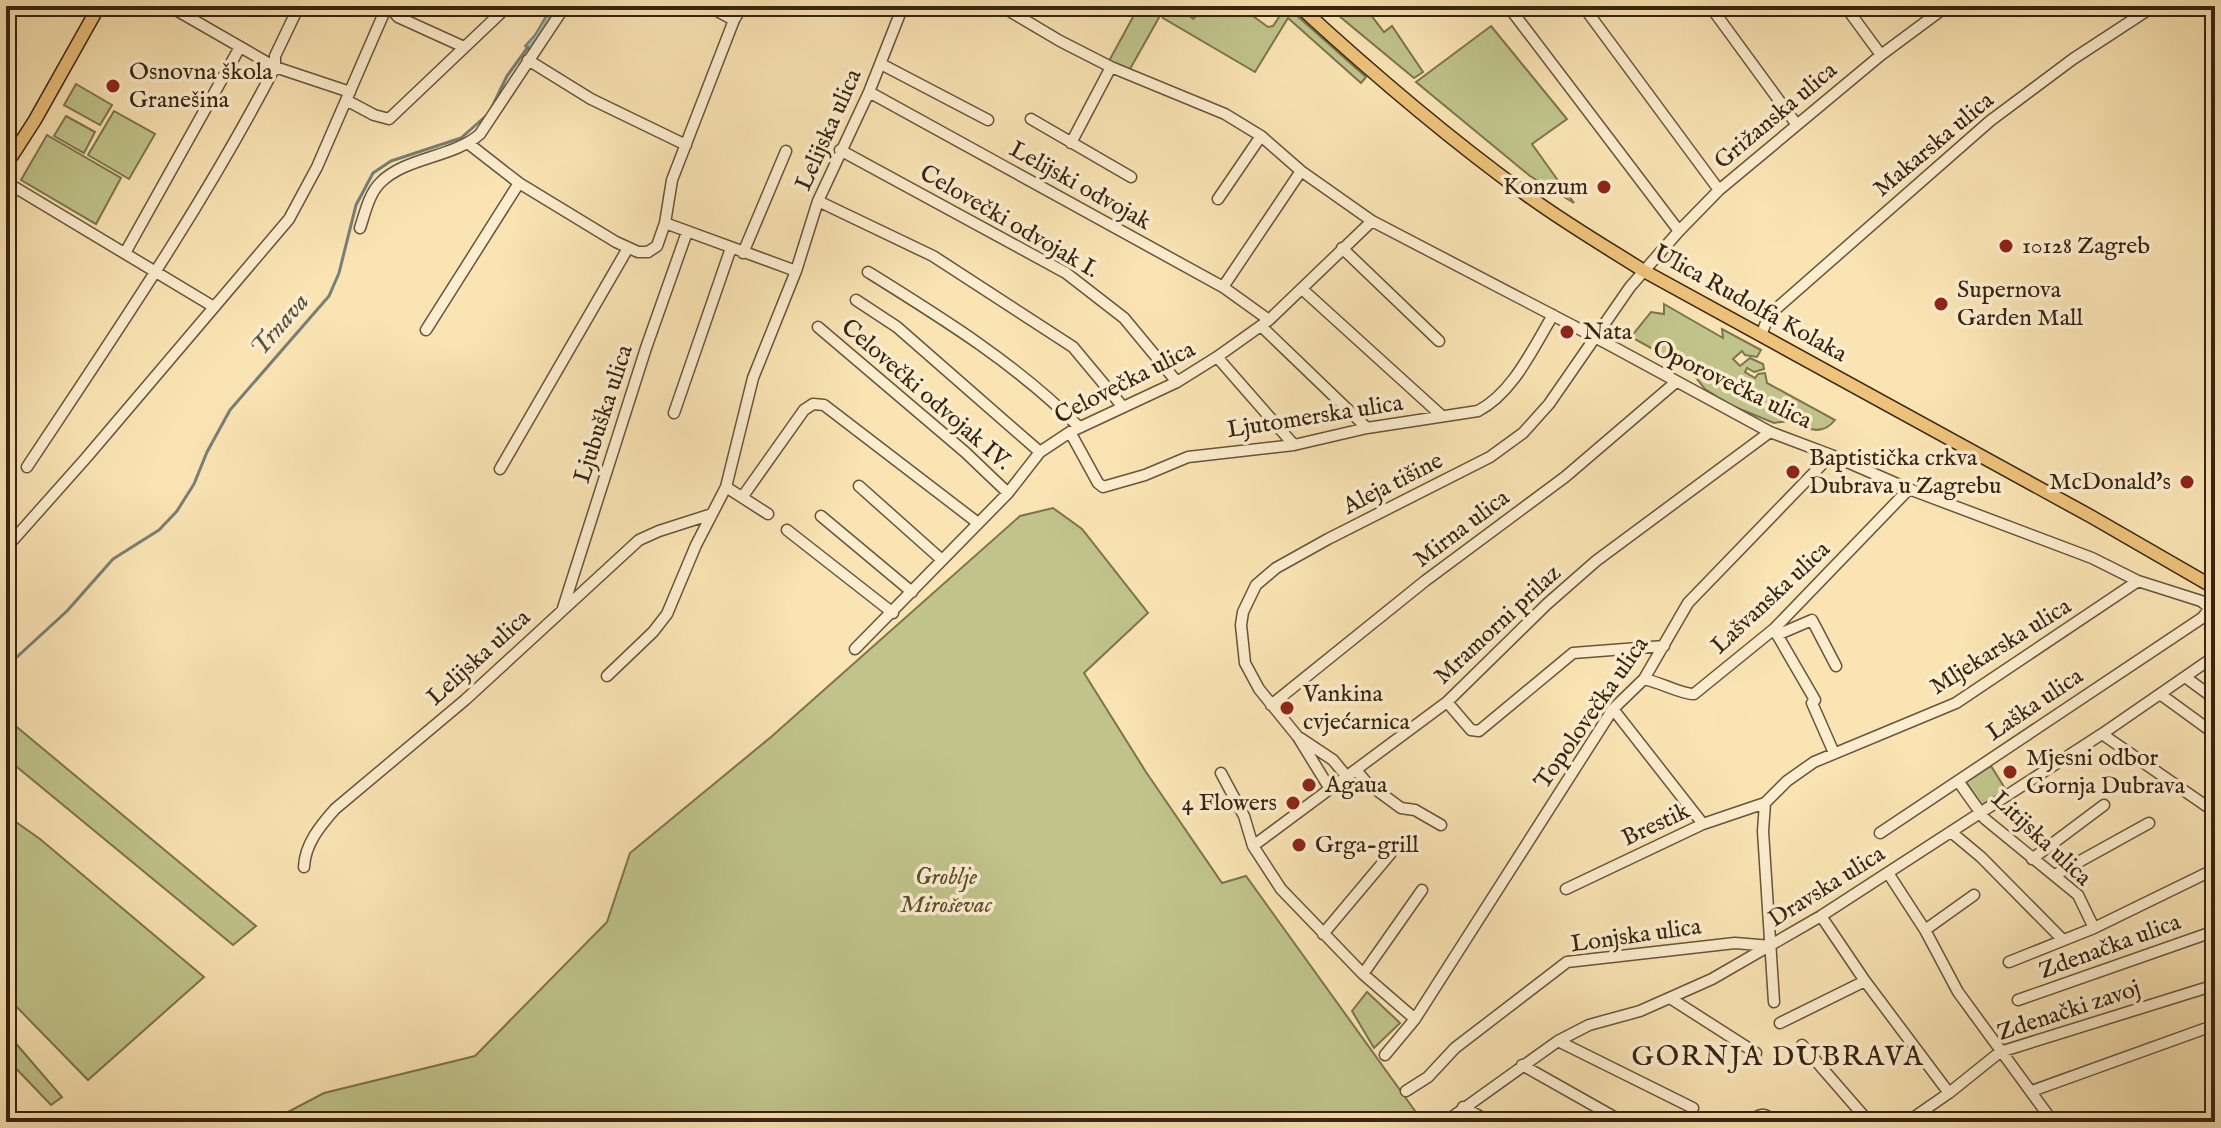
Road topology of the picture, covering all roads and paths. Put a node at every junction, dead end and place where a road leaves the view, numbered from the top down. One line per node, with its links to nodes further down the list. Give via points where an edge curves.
1 (99, 6): 37 (main road)
2 (169, 6): 19 (street)
3 (299, 6): 24 (street, via 275,56)
4 (387, 6): 20 (street, via 398,17); 27 (street)
5 (508, 6): 20 (street)
6 (565, 6): 22 (street)
7 (708, 6): 18 (street)
8 (742, 6): 18 (street)
9 (903, 6): 23 (street, Lelijska ulica)
10 (1001, 6): 25 (street, Oporovečka ulica)
11 (1299, 6): 57 (main road, Ulica Rudolfa Kolaka, via 1400,97 1533,200)
12 (1583, 6): 42 (street)
13 (1710, 6): 30 (street)
14 (1845, 6): 21 (street)
15 (1947, 6): 21 (street, Grižanska ulica)
16 (2154, 6): 67 (street, Makarska ulica, via 1990,121 1769,315)
17 (1509, 7): 48 (street)
18 (734, 20): 34 (street)
19 (240, 47): 24 (street); 53 (street)
20 (464, 47): 27 (street, via 389,119)
21 (1881, 55): 30 (street, Grižanska ulica)
22 (528, 60): 33 (street, via 497,112); 34 (street, via 591,99)
23 (881, 64): 26 (street, Lelijska ulica); 29 (street, Lelijska ulica)
24 (275, 67): 27 (street); 55 (street)
25 (1111, 67): 31 (street, Oporovečka ulica, via 1202,103); 32 (street)
26 (869, 92): 35 (street, Lelijska ulica); 59 (street, Lelijski odvojak)
27 (348, 96): 62 (street, via 289,219)
28 (1031, 119): 32 (street)
29 (988, 120)
30 (1797, 125): 42 (street, Grižanska ulica)
31 (1261, 136): 38 (street, Oporovečka ulica); 43 (street)
32 (1071, 143): 39 (street)
33 (469, 144): 41 (street); 47 (street, via 380,182)
34 (686, 145): 46 (street, via 672,180)
35 (840, 150): 44 (street, Lelijska ulica); 71 (street, Celovečki odvojak I., via 1066,273 1124,318)
36 (786, 151): 54 (street)
37 (6, 165)
38 (1301, 171): 45 (street, Oporovečka ulica); 59 (street)
39 (1131, 177)
40 (6, 182): 53 (street)
41 (519, 183): 50 (street); 66 (street)
42 (1719, 190): 48 (street, Grižanska ulica)
43 (1218, 199)
44 (818, 201): 56 (street, Lelijska ulica); 73 (street, via 933,256 1073,347)
45 (1372, 221): 52 (street, Celovečka ulica); 63 (street, Oporovečka ulica)
46 (665, 223): 49 (street); 50 (street, via 657,246 648,252)
47 (360, 228)
48 (1679, 231): 57 (street, Grižanska ulica)
49 (687, 232): 51 (street); 100 (street, Ljubuška ulica)
50 (628, 248): 83 (street, Ljubuška ulica)
51 (731, 248): 54 (street); 74 (street)
52 (1342, 248): 60 (street, Celovečka ulica); 69 (street)
53 (125, 253): 55 (street)
54 (743, 253): 56 (street)
55 (155, 271): 62 (street); 82 (street)
56 (796, 271): 85 (street, Lelijska ulica, via 753,378)
57 (1644, 271): 67 (main road, Ulica Rudolfa Kolaka); 68 (street, Aleja tišine)
58 (868, 272): 77 (street, via 1051,398)
59 (1223, 287): 64 (street, Lelijski odvojak)
60 (1302, 289): 64 (street, Celovečka ulica); 75 (street)
61 (856, 300): 80 (street, Celovečka ulica, via 897,327)
62 (214, 307): 94 (street)
63 (1553, 315): 68 (street, Oporovečka ulica); 75 (street, Ljutomerska ulica, via 1494,403)
64 (1265, 323): 70 (street, Celovečka ulica); 76 (street, Lelijski odvojak)
65 (818, 327): 87 (street, Celovečki odvojak IV.)
66 (426, 330)
67 (1761, 335): 97 (main road, Ulica Rudolfa Kolaka)
68 (1594, 337): 72 (street, Oporovečka ulica); 113 (street, Aleja tišine, via 1549,404 1506,447 1328,539 1256,585 1243,612 1242,651)
69 (1439, 341)
70 (1217, 357): 71 (street, Celovečka ulica); 79 (street)
71 (1177, 382): 73 (street, Celovečka ulica)
72 (1676, 382): 78 (street, Oporovečka ulica); 113 (street, Mirna ulica, via 1565,477)
73 (1123, 407): 77 (street, Celovečka ulica)
74 (674, 413)
75 (1442, 416): 76 (street, Ljutomerska ulica)
76 (1367, 428): 79 (street, Ljutomerska ulica)
77 (1074, 430): 79 (street, Ljutomerska ulica, via 1103,487 1188,457); 80 (street, Celovečka ulica)
78 (1770, 432): 81 (street, Oporovečka ulica); 112 (street, Mramorni prilaz, via 1596,561)
79 (1294, 445)
80 (1040, 452): 87 (street, Celovečka ulica)
81 (1831, 455): 86 (street, Oporovečka ulica); 103 (street, Topolovečka ulica, via 1688,603)
82 (27, 467)
83 (500, 469)
84 (859, 486): 95 (street)
85 (726, 487): 88 (street); 89 (street, Lelijska ulica)
86 (1909, 489): 96 (street, Oporovečka ulica, via 2092,558); 102 (street, Lašvanska ulica)
87 (1008, 493): 92 (street, Celovečka ulica)
88 (743, 496): 90 (street); 92 (street, via 804,410 824,405)
89 (712, 514): 100 (street, Lelijska ulica, via 639,540); 107 (street, Lelijska ulica, via 667,614)
90 (768, 514)
91 (821, 516): 98 (street)
92 (978, 523): 95 (street, Celovečka ulica)
93 (787, 530): 101 (street)
94 (6, 548)
95 (942, 560): 98 (street, Celovečka ulica)
96 (2138, 581): 99 (street, Oporovečka ulica); 118 (street, Mljekarska ulica, via 1956,703)
97 (2215, 588)
98 (912, 592): 101 (street, Celovečka ulica)
99 (2210, 608): 121 (street, Laška ulica)
100 (562, 610): 135 (street, Lelijska ulica, via 335,809 312,840)
101 (893, 613): 104 (street, Celovečka ulica)
102 (1776, 632): 106 (street, via 1812,620); 109 (street, Lašvanska ulica, via 1694,694); 118 (street, via 1814,702)
103 (1664, 646): 109 (street, Topolovečka ulica); 112 (street, via 1573,653 1479,731 1471,730)
104 (855, 649)
105 (2215, 656): 108 (street, Dravska ulica)
106 (1836, 666)
107 (607, 676)
108 (2185, 677): 110 (street, Dravska ulica); 111 (street)
109 (1644, 679): 114 (street, Topolovečka ulica)
110 (2160, 694): 115 (street, Dravska ulica); 116 (street)
111 (2215, 699)
112 (1447, 702): 120 (street, Mramorni prilaz)
113 (1271, 705): 117 (street, Aleja tišine)
114 (1613, 709): 128 (street); 156 (street, Topolovečka ulica)
115 (2102, 734): 125 (street); 126 (street, Dravska ulica)
116 (2215, 734)
117 (1298, 737): 120 (street, Aleja tišine); 122 (street, Aleja tišine)
118 (1834, 753): 123 (street, Brestik, via 1787,781)
119 (1221, 773): 132 (street)
120 (1351, 774): 122 (street, Mramorni prilaz); 129 (street, Aleja tišine, via 1401,808)
121 (1958, 781): 126 (street, Litijska ulica); 131 (street, Laška ulica)
122 (1330, 789): 132 (street, Mramorni prilaz)
123 (1765, 803): 128 (street, Brestik); 148 (street)
124 (2104, 805): 134 (street)
125 (2215, 812)
126 (1980, 814): 130 (street, Dravska ulica); 134 (street, Litijska ulica)
127 (2149, 823): 138 (street)
128 (1703, 824): 139 (street, Brestik)
129 (1441, 825)
130 (1951, 832): 137 (street, Dravska ulica); 147 (street)
131 (1880, 833)
132 (1253, 846): 146 (street, via 1281,889)
133 (1391, 853): 146 (street)
134 (2032, 859): 138 (street, Litijska ulica)
135 (304, 867)
136 (2215, 869): 143 (street)
137 (1888, 873): 142 (street, Dravska ulica); 144 (street)
138 (2055, 875): 143 (street, Litijska ulica, via 2078,895)
139 (1566, 889)
140 (1422, 890): 150 (street)
141 (1974, 895): 144 (street)
142 (1821, 916): 148 (street, Dravska ulica); 151 (street)
143 (2094, 928): 147 (street)
144 (1925, 930): 161 (street, via 1958,992)
145 (2215, 931): 154 (street, Zdenačka ulica)
146 (1323, 934): 150 (street)
147 (2063, 940): 149 (street)
148 (1771, 946): 153 (street, Dravska ulica); 155 (street); 165 (street, Lonjska ulica, via 1735,943 1567,962)
149 (2009, 962)
150 (1363, 974): 156 (street)
151 (1865, 981): 157 (street); 167 (street)
152 (2215, 985): 161 (street, Zdenački zavoj)
153 (1670, 998): 159 (street, Dravska ulica); 162 (street)
154 (2018, 1000)
155 (1774, 1002)
156 (1415, 1019): 163 (street, Topolovečka ulica)
157 (1780, 1023)
158 (2215, 1025): 166 (street)
159 (1558, 1041): 164 (street, Dravska ulica); 169 (street)
160 (1802, 1045): 176 (street)
161 (2000, 1052): 166 (street); 167 (street, Zdenački zavoj)
162 (1756, 1053)
163 (1385, 1055)
164 (1522, 1065): 168 (street, Dravska ulica); 173 (street)
165 (1406, 1091)
166 (2032, 1091): 178 (street)
167 (1949, 1093): 177 (street, Zdenački zavoj)
168 (1463, 1107): 171 (street, Dravska ulica); 172 (street)
169 (1693, 1108)
170 (2215, 1115): 179 (street)
171 (1445, 1122)
172 (1490, 1122)
173 (1623, 1122)
174 (1749, 1122): 175 (street, via 1763,1114)
175 (1774, 1122)
176 (1869, 1122)
177 (1907, 1122)
178 (2053, 1122)
179 (2195, 1122)

